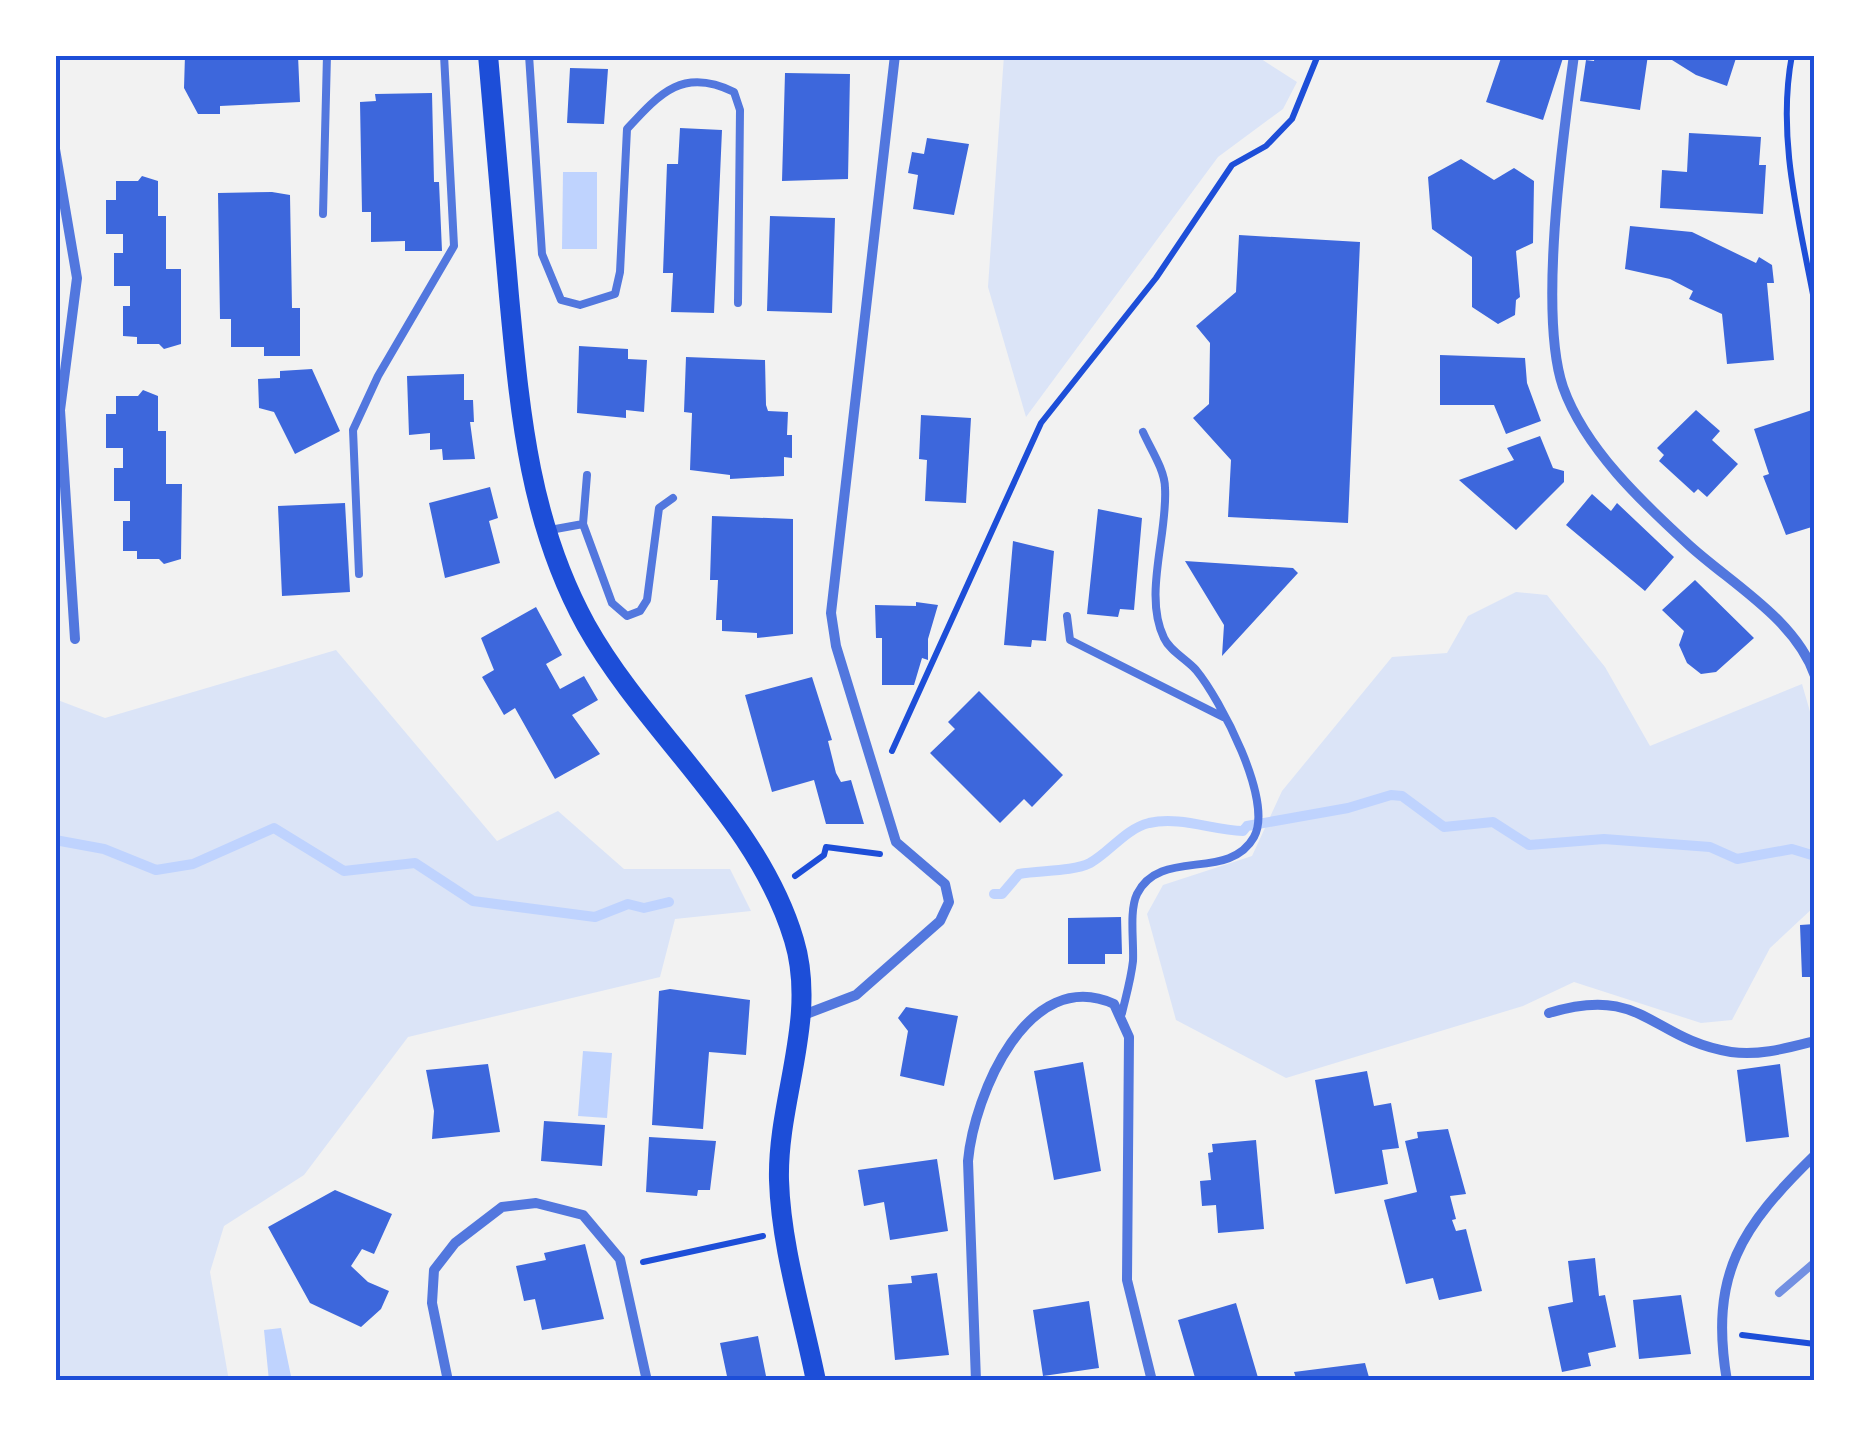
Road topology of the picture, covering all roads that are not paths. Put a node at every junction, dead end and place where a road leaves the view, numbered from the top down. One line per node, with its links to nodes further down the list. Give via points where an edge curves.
1 (328, 55): 8 (lane)
2 (444, 55): 15 (lane, via 454,246 353,430)
3 (488, 55): 14 (main road, via 520,414)
4 (529, 55): 9 (lane, via 542,254 561,300 580,306 615,294 627,129 666,90 714,82 734,92 740,110)
5 (896, 55): 22 (street, via 831,612 896,842 945,884 949,902 940,921 856,995)
6 (1574, 55): 18 (street, via 1552,300 1562,385 1621,478 1772,615)
7 (55, 149): 17 (street, via 77,278 60,410)
8 (323, 214)
9 (738, 302)
10 (1143, 432): 19 (lane, via 1166,484 1156,615 1164,641 1196,670)
11 (587, 475): 13 (lane)
12 (673, 498): 13 (lane, via 659,508 647,600 627,616 612,603)
13 (583, 524): 14 (lane)
14 (544, 531): 22 (main road, via 604,653 775,891 800,963)
15 (359, 574)
16 (1067, 616): 19 (lane, via 1070,640)
17 (75, 639)
18 (1815, 676)
19 (1228, 719): 20 (lane, via 1256,798 1255,836 1236,854 1149,877 1136,896)
20 (1122, 1013): 28 (street, via 1114,1004 1082,996 1031,1019 1010,1044 973,1127 968,1162); 29 (street, via 1129,1038 1127,1280)
21 (1549, 1013): 23 (street, via 1613,1003 1732,1052)
22 (800, 1017): 27 (main road, via 779,1176)
23 (1815, 1041)
24 (1815, 1155): 30 (street, via 1763,1207 1738,1244 1723,1290)
25 (448, 1381): 26 (street, via 432,1303 434,1270 455,1243 502,1207 536,1203 583,1215 622,1266)
26 (647, 1381)
27 (816, 1381)
28 (976, 1381)
29 (1152, 1381)
30 (1727, 1381)

